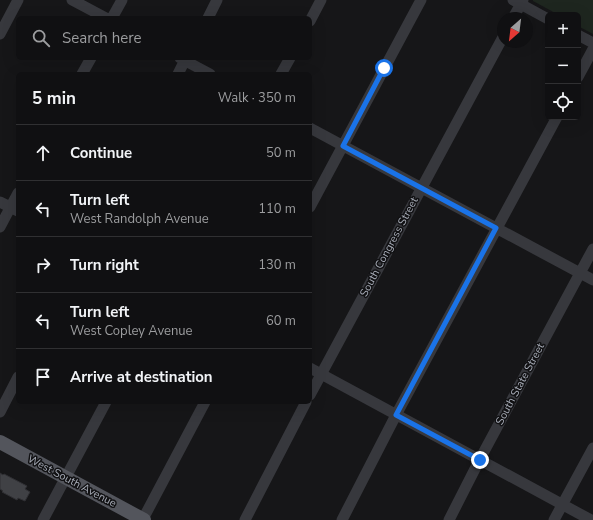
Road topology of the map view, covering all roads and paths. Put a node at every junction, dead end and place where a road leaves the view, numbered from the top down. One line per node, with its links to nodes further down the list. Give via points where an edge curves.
1 (18, 0): 14 (street)
2 (72, 0): 9 (street)
3 (122, 0): 10 (street)
4 (217, 0): 11 (street)
5 (321, 0): 12 (street)
6 (421, 0): 30 (street)
7 (519, 1): 8 (street); 13 (street)
8 (515, 12)
9 (102, 16)
10 (113, 16)
11 (209, 16)
12 (312, 17)
13 (545, 17)
14 (0, 34)
15 (581, 37): 16 (street)
16 (593, 43)
17 (497, 48): 31 (street, South Congress Street)
18 (593, 50): 27 (street)
19 (90, 60): 23 (street)
20 (184, 60): 24 (street)
21 (186, 60): 25 (street)
22 (289, 60): 26 (street)
23 (83, 72)
24 (179, 72)
25 (207, 72)
26 (282, 72)
27 (581, 72)
28 (555, 120): 36 (street)
29 (312, 129): 30 (street)
30 (343, 146): 31 (street); 33 (street)
31 (421, 188): 36 (street); 41 (street, South Congress Street)
32 (0, 202): 34 (street)
33 (312, 203)
34 (14, 209): 35 (street)
35 (0, 227)
36 (496, 228): 38 (street); 48 (street)
37 (593, 249): 38 (street, South State Street)
38 (580, 273): 39 (street); 51 (street, South State Street)
39 (593, 280)
40 (312, 369): 41 (street)
41 (321, 374): 43 (street, South Congress Street); 48 (street)
42 (16, 381): 47 (street)
43 (312, 391)
44 (105, 404): 52 (street)
45 (204, 404): 55 (street)
46 (305, 404): 56 (street)
47 (0, 412)
48 (396, 415): 51 (street); 57 (street)
49 (0, 442): 52 (main road, West South Avenue)
50 (593, 448): 53 (street)
51 (480, 460): 53 (street); 58 (street, South State Street)
52 (66, 478): 54 (street); 55 (main road, West South Avenue)
53 (563, 504): 59 (street); 60 (street)
54 (44, 520)
55 (144, 520)
56 (245, 520)
57 (342, 520)
58 (449, 520)
59 (554, 520)
60 (591, 520)

